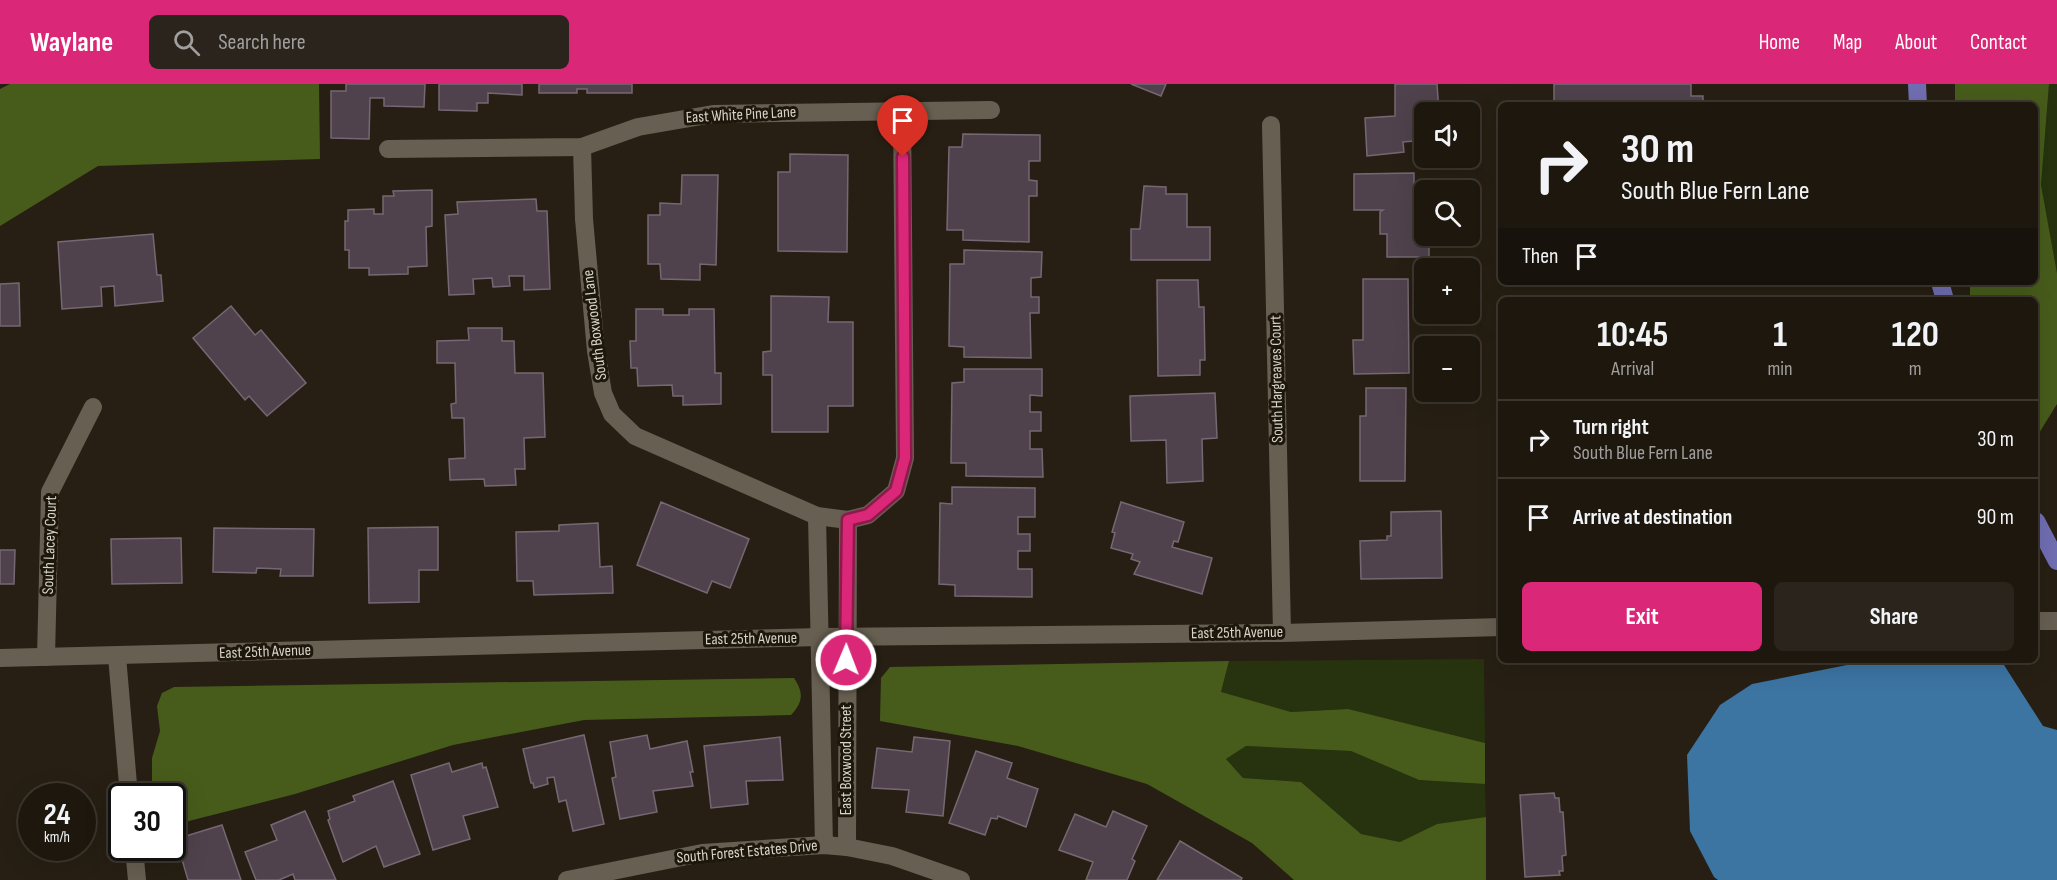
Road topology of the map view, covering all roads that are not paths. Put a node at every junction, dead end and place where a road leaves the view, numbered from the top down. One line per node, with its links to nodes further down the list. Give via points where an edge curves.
1 (1917, 84): 2 (main road)
2 (1918, 102)
3 (902, 110): 4 (street, East White Pine Lane); 6 (street, East White Pine Lane, via 713,114 638,127); 10 (street, via 905,458 896,491 868,515)
4 (991, 110)
5 (1271, 125): 16 (street, South Hargreaves Court)
6 (582, 147): 7 (street, East White Pine Lane); 9 (street, South Boxwood Lane, via 596,351 603,393 612,414 635,436)
7 (388, 149)
8 (93, 406): 20 (street, South Lacey Court, via 50,492)
9 (818, 516): 10 (street, South Boxwood Lane); 17 (street)
10 (848, 520): 18 (street)
11 (2038, 525): 12 (main road)
12 (2057, 561)
13 (2038, 621): 14 (street)
14 (2057, 621)
15 (1498, 627): 16 (street, East 25th Avenue)
16 (1282, 633): 18 (street, East 25th Avenue)
17 (820, 637): 18 (street, East 25th Avenue); 19 (street, East 25th Avenue); 23 (street, East Boxwood Street)
18 (846, 637): 24 (street, East Boxwood Street)
19 (117, 656): 20 (street, East 25th Avenue); 22 (street)
20 (46, 657): 21 (street, East 25th Avenue)
21 (0, 658)
22 (128, 783)
23 (824, 845): 24 (street, South Forest Estates Drive); 26 (street, South Forest Estates Drive, via 702,853)
24 (847, 847): 29 (street, South Forest Estates Drive, via 892,856)
25 (135, 861): 27 (street)
26 (600, 876): 28 (street, South Forest Estates Drive)
27 (137, 880)
28 (567, 880)
29 (961, 880)

